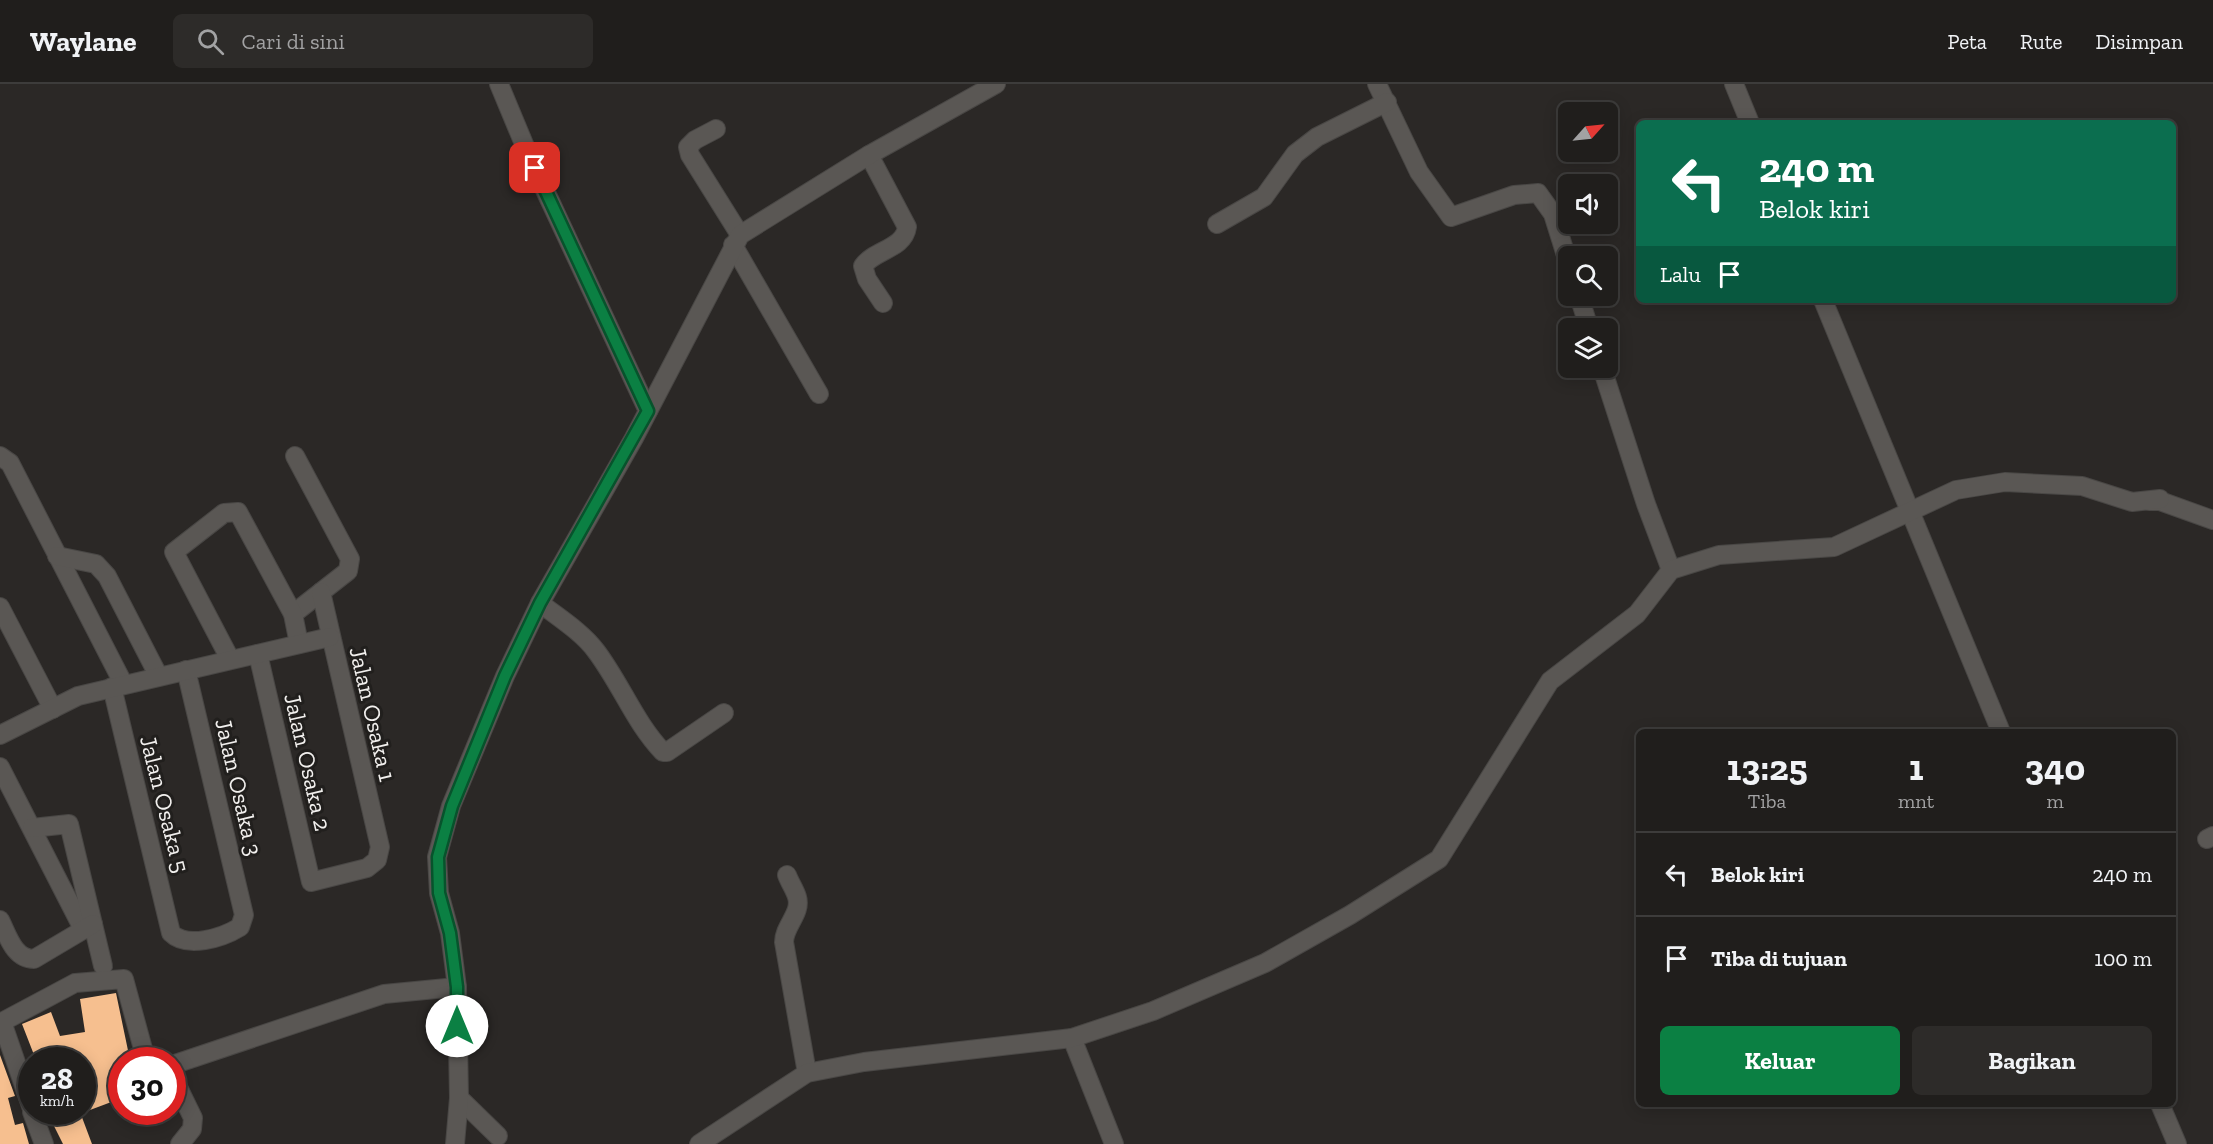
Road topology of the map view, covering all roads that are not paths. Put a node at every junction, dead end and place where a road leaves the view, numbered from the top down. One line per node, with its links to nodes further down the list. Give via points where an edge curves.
1 (499, 84): 16 (street)
2 (996, 84): 8 (street)
3 (1377, 84): 5 (street)
4 (1734, 84): 6 (street)
5 (1387, 102): 9 (street, via 1317,137 1295,154 1264,197); 11 (street, via 1419,172 1451,217 1514,195 1538,193 1553,214)
6 (1749, 120)
7 (716, 129): 10 (street, via 688,147)
8 (869, 155): 10 (street); 12 (street, via 907,227 902,240 863,267)
9 (1216, 225)
10 (736, 240): 15 (street); 16 (street)
11 (1563, 246)
12 (883, 303)
13 (1824, 303): 19 (street)
14 (1605, 378): 22 (street)
15 (819, 394)
16 (648, 411): 24 (street)
17 (0, 456): 21 (street, Jalan Osaka 5, via 10,463)
18 (295, 456): 23 (street, via 350,559 348,571)
19 (1910, 511): 20 (street, via 1956,490 2005,482 2082,486 2132,502 2160,500); 22 (street, via 1834,547 1719,555); 36 (street)
20 (2213, 520)
21 (57, 556): 32 (street, via 96,564 107,576); 33 (street, Jalan Osaka 5)
22 (1671, 570): 47 (street, via 1637,614 1550,681 1439,859 1264,963 1154,1011)
23 (321, 592): 26 (street); 27 (street, Jalan Osaka 1)
24 (540, 603): 35 (street, via 584,636 663,752); 46 (street, via 505,676 452,806 438,857 439,893 450,933)
25 (0, 607): 34 (street)
26 (293, 614): 28 (street); 30 (street, via 238,512 224,513 174,552)
27 (330, 637): 28 (street); 41 (street, Jalan Osaka 1, via 380,847 377,860 367,868)
28 (300, 644): 29 (street)
29 (258, 654): 30 (street); 41 (street, Jalan Osaka 2)
30 (230, 659): 31 (street)
31 (186, 670): 32 (street); 44 (street, Jalan Osaka 3, via 244,915 240,927 230,933 188,942 179,941)
32 (158, 675): 33 (street)
33 (117, 685): 34 (street, via 78,696); 44 (street, Jalan Osaka 5)
34 (53, 709): 37 (street)
35 (724, 713)
36 (2000, 729)
37 (0, 735)
38 (0, 767): 39 (street)
39 (32, 828): 43 (street); 43 (street, via 69,824)
40 (787, 875): 51 (street, via 798,907 784,933 784,942)
41 (311, 882)
42 (0, 920): 43 (street, via 17,953 25,959 34,959)
43 (88, 927): 45 (street)
44 (171, 933)
45 (103, 966)
46 (457, 987): 49 (street, via 384,994); 52 (street)
47 (1072, 1038): 51 (street, via 864,1062); 61 (street)
48 (142, 1047): 50 (street, via 124,979 75,983 2,1022)
49 (186, 1060)
50 (18, 1069)
51 (807, 1073): 60 (street)
52 (459, 1098): 56 (street); 59 (street)
53 (186, 1104): 58 (street, via 193,1118 192,1129)
54 (2161, 1107): 62 (street)
55 (37, 1125): 57 (street)
56 (498, 1136)
57 (44, 1144)
58 (180, 1144)
59 (455, 1144)
60 (699, 1144)
61 (1114, 1144)
62 (2177, 1144)

